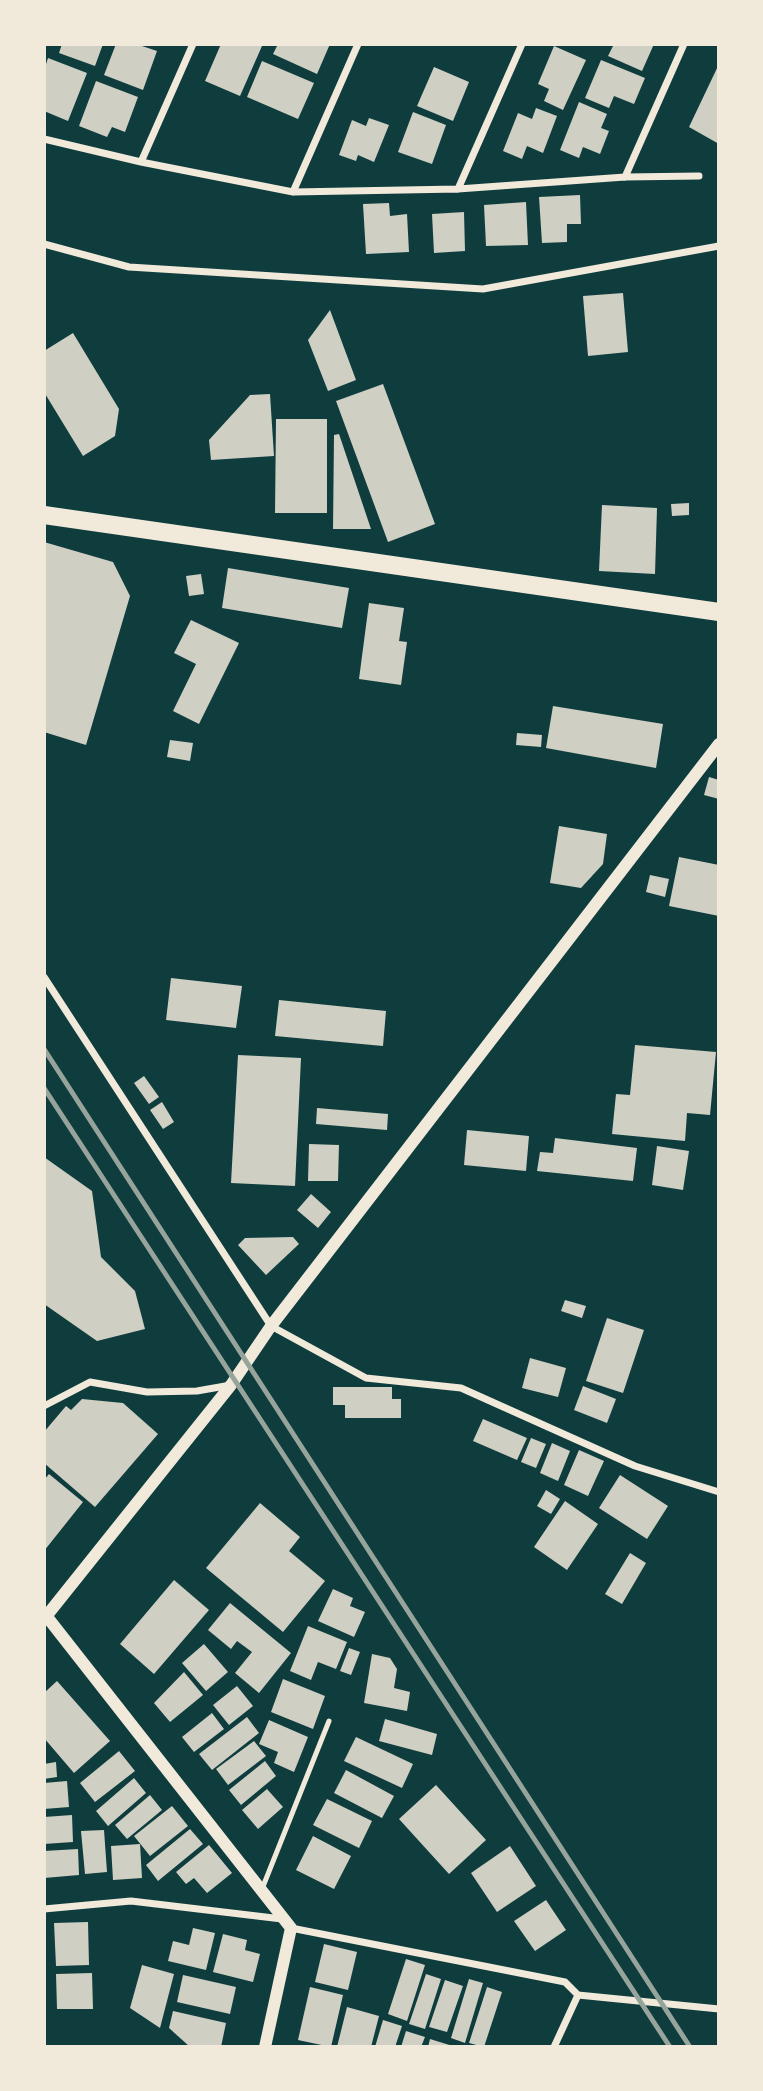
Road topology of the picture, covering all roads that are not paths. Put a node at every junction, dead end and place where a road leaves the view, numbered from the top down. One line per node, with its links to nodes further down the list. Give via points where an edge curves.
1 (193, 44): 6 (street)
2 (358, 44): 10 (street)
3 (522, 44): 9 (street)
4 (684, 44): 8 (street)
5 (44, 139): 6 (street)
6 (141, 162): 10 (street)
7 (699, 176): 8 (street)
8 (625, 177): 9 (street)
9 (458, 189): 10 (street)
10 (293, 192)
11 (44, 244): 12 (street, via 129,267 483,289)
12 (719, 246)
13 (44, 515): 14 (main road)
14 (719, 612)
15 (719, 744): 17 (street)
16 (44, 977): 17 (street)
17 (271, 1326): 18 (street); 20 (street, via 366,1378 461,1388 635,1466)
18 (230, 1385): 19 (street, via 148,1392 90,1382); 21 (street)
19 (44, 1406)
20 (719, 1492)
21 (45, 1616): 23 (street)
22 (329, 1721): 23 (lane)
23 (260, 1892): 25 (street)
24 (44, 1909): 25 (street, via 131,1901)
25 (287, 1924): 26 (street, via 565,1982); 28 (street)
26 (578, 1996): 27 (street); 29 (street)
27 (719, 2010)
28 (267, 2047)
29 (554, 2047)

